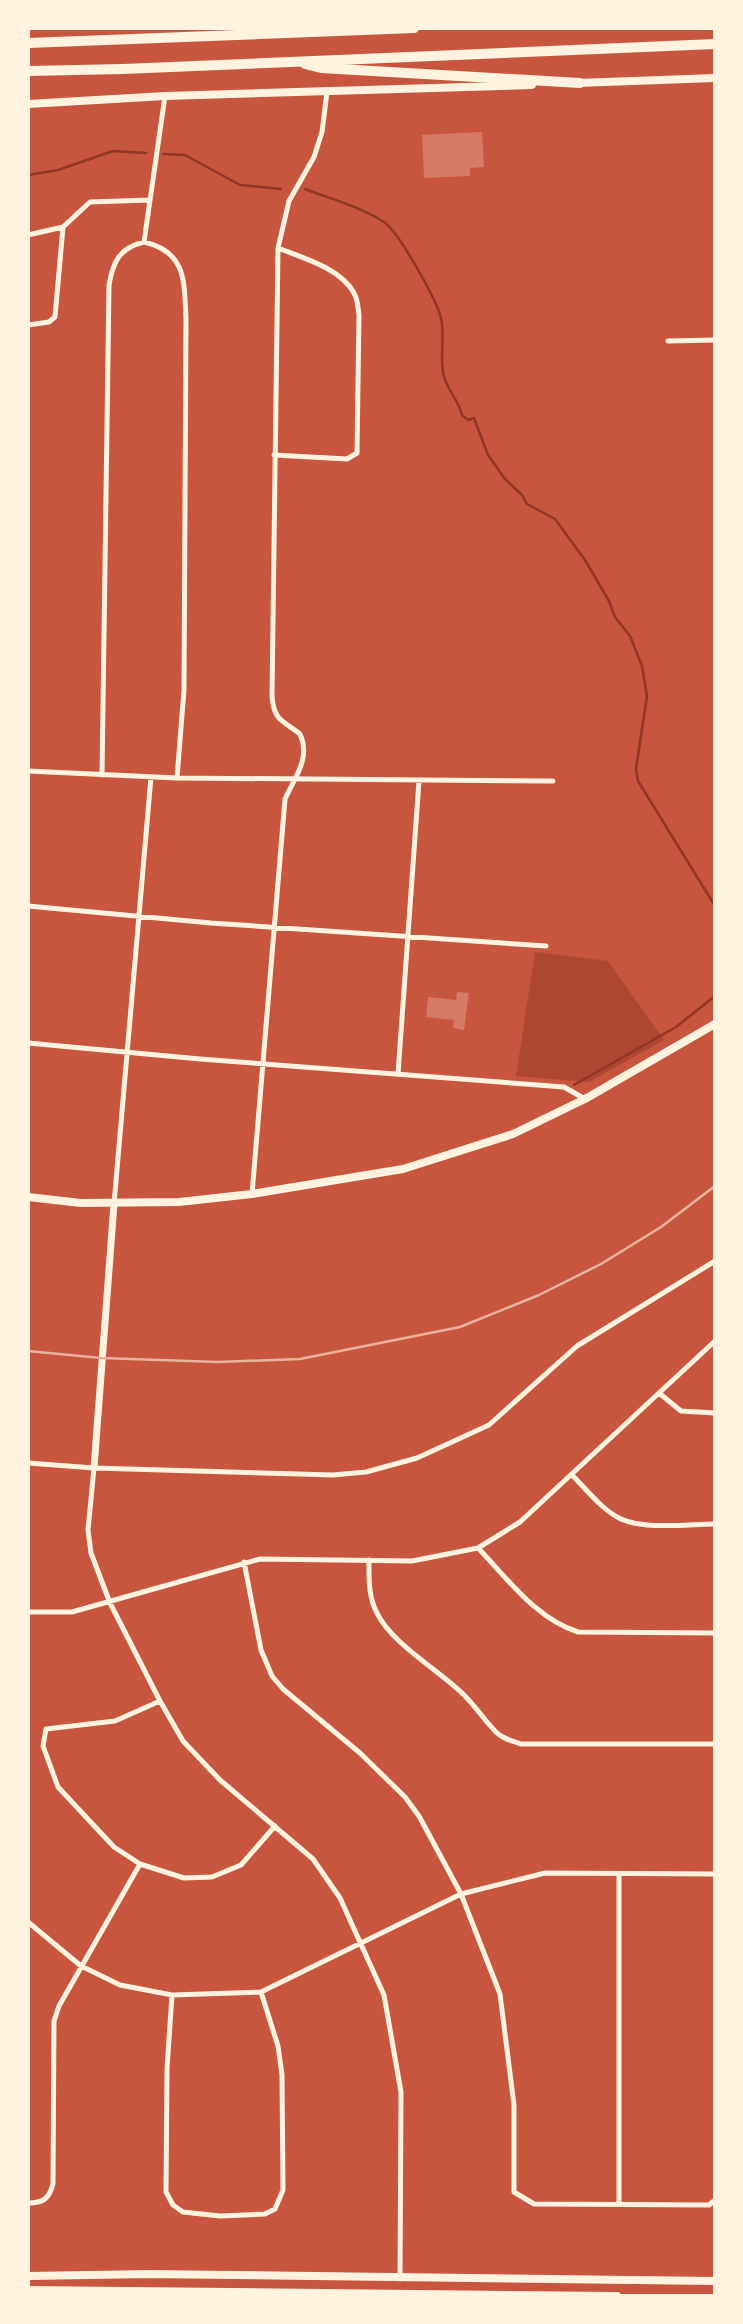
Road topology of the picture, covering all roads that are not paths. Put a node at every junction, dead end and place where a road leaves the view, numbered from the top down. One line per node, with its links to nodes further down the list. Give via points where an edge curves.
1 (414, 28): 2 (highway)
2 (28, 43)
3 (715, 44): 4 (highway)
4 (288, 61): 5 (highway); 7 (highway, via 321,68)
5 (28, 71)
6 (715, 78): 7 (main road)
7 (580, 83): 8 (main road)
8 (327, 92): 9 (main road); 15 (street, via 322,132 314,157 289,201)
9 (165, 96): 10 (main road); 11 (street)
10 (28, 103)
11 (150, 200): 12 (street, via 90,202); 14 (street)
12 (63, 228): 13 (street); 16 (street, via 55,317)
13 (28, 235)
14 (145, 242): 21 (street, via 118,256 108,285); 23 (street, via 171,254 184,276 184,691)
15 (278, 248): 19 (street); 19 (street, via 333,272 356,297 357,453 347,459)
16 (28, 325)
17 (715, 340): 18 (street)
18 (668, 341)
19 (274, 455): 24 (street, via 272,696 277,719 303,741 302,767)
20 (28, 771): 21 (street)
21 (102, 775): 22 (street)
22 (151, 777): 23 (street); 28 (street)
23 (177, 778): 24 (street)
24 (293, 780): 25 (street); 29 (street, via 285,799)
25 (419, 781): 26 (street); 30 (street)
26 (553, 781)
27 (28, 906): 28 (street)
28 (141, 916): 29 (street); 34 (street)
29 (273, 927): 30 (street); 35 (street)
30 (409, 936): 31 (street); 36 (street)
31 (546, 946)
32 (715, 1024): 37 (main road)
33 (28, 1043): 34 (street)
34 (128, 1052): 35 (street); 40 (street)
35 (263, 1064): 36 (street); 38 (street)
36 (398, 1074): 37 (street, via 564,1087)
37 (585, 1099): 38 (main road, via 513,1133 403,1169)
38 (252, 1194): 40 (main road)
39 (28, 1197): 40 (main road)
40 (114, 1204): 46 (street)
41 (715, 1261): 46 (street, via 577,1346 489,1424 418,1458 366,1472 333,1475)
42 (715, 1341): 43 (street)
43 (659, 1393): 44 (street, via 681,1410); 47 (street)
44 (715, 1413)
45 (28, 1463): 46 (street)
46 (94, 1468): 52 (street, via 88,1530 91,1553)
47 (572, 1475): 48 (street, via 622,1519 642,1524); 49 (street, via 520,1522)
48 (715, 1524)
49 (478, 1548): 50 (street, via 412,1561); 54 (street, via 562,1627 578,1632)
50 (369, 1560): 51 (street, via 279,1557); 56 (street, via 371,1599 377,1615 508,1740 521,1744)
51 (244, 1562): 52 (street); 61 (street, via 261,1650 272,1676 405,1797)
52 (110, 1602): 53 (street, via 72,1612); 55 (street)
53 (28, 1612)
54 (715, 1633)
55 (160, 1701): 57 (street, via 183,1741 220,1780); 58 (street, via 115,1721 46,1729 43,1746 58,1787 114,1847)
56 (715, 1744)
57 (275, 1826): 58 (street, via 241,1865 212,1877 184,1878); 63 (street, via 313,1859 340,1898)
58 (140, 1864): 64 (street)
59 (619, 1874): 60 (street); 61 (street, via 545,1873); 69 (street)
60 (715, 1874)
61 (461, 1894): 63 (street); 69 (street, via 500,1994 513,2105 514,2192 534,2204)
62 (28, 1922): 64 (street)
63 (361, 1944): 65 (street); 71 (street, via 384,1995 401,2092)
64 (81, 1966): 66 (street, via 120,1985); 68 (street, via 54,2021 53,2184 41,2203)
65 (261, 1992): 66 (street); 66 (street, via 282,2075 283,2190 275,2209 265,2214 220,2216 183,2212 166,2192)
66 (172, 1995)
67 (715, 2200): 69 (street, via 709,2204)
68 (28, 2203)
69 (620, 2204)
70 (28, 2276): 71 (main road)
71 (400, 2279): 72 (main road); 74 (main road)
72 (715, 2281)
73 (28, 2290): 74 (main road)
74 (399, 2295): 75 (main road)
75 (617, 2296)

